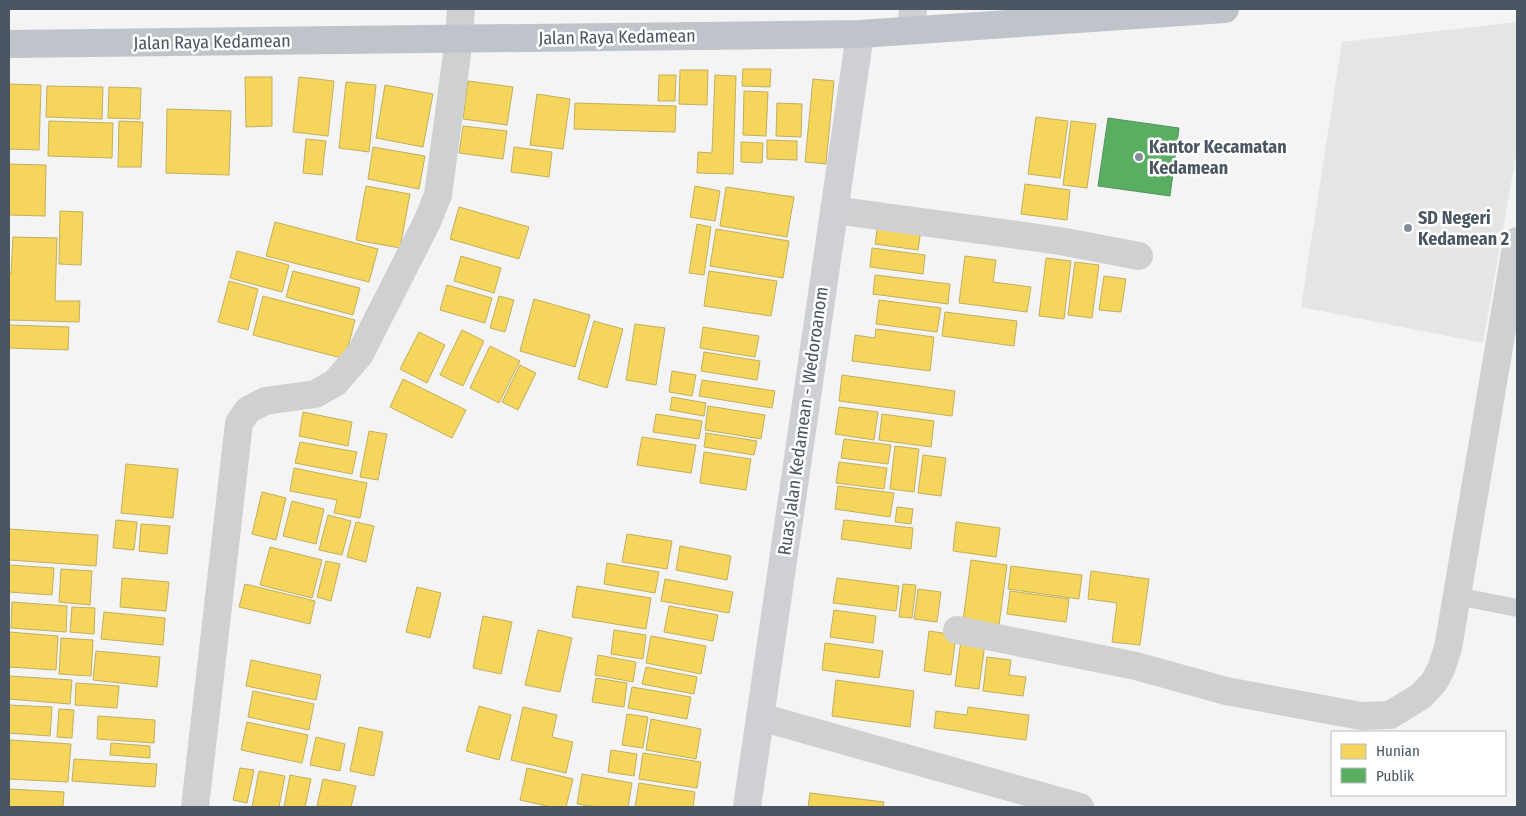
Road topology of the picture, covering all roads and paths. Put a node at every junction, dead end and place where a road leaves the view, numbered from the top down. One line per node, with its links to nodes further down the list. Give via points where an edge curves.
1 (461, 9): 5 (street)
2 (1225, 9): 3 (highway, Jalan Raya Kedamean)
3 (912, 19): 4 (highway, Jalan Raya Kedamean)
4 (860, 34): 5 (highway, Jalan Raya Kedamean); 7 (main road, Ruas Jalan Kedamean - Wedoroanom)
5 (459, 39): 6 (highway, Jalan Raya Kedamean); 14 (street, via 438,195 360,354 335,383 315,394 266,401 248,410 239,423)
6 (9, 44)
7 (834, 210): 9 (street, via 1060,241); 13 (main road, Ruas Jalan Kedamean - Wedoroanom)
8 (1517, 241): 10 (street)
9 (1139, 256)
10 (1457, 596): 11 (lane); 12 (street, via 1448,648 1434,682 1421,696 1390,715 1361,716 1226,691 1136,666)
11 (1517, 608)
12 (957, 630)
13 (760, 717): 15 (main road, Ruas Jalan Kedamean - Wedoroanom); 16 (street)
14 (195, 807)
15 (747, 807)
16 (1080, 807)

